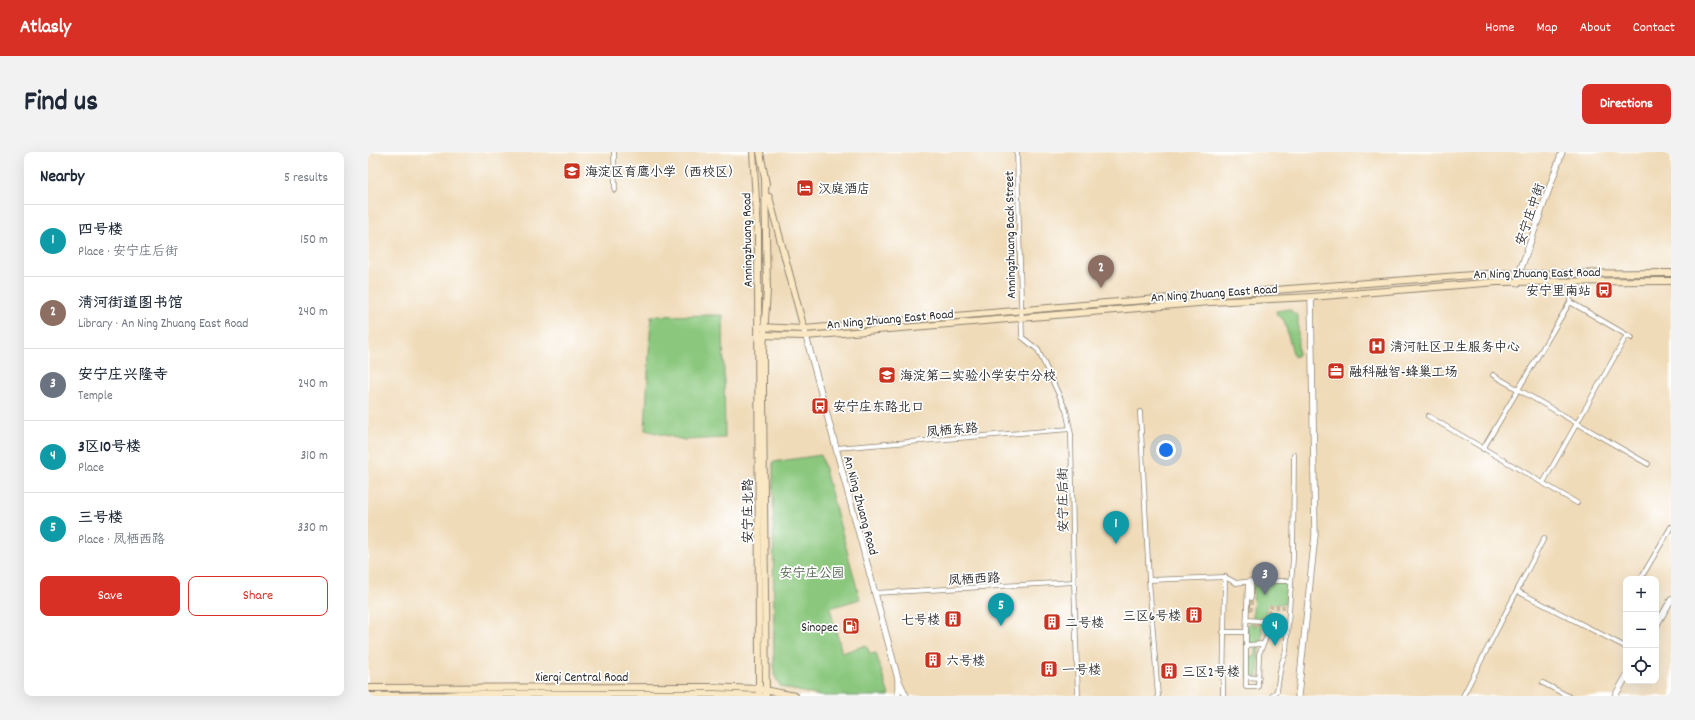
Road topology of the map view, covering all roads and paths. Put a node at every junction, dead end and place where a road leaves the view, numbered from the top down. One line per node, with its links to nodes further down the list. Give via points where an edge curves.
1 (614, 152): 7 (street)
2 (753, 152): 17 (main road, Anningzhuang Road)
3 (760, 152): 6 (main road, Anningzhuang Road)
4 (1016, 152): 15 (street, Anningzhuang Back Street)
5 (1562, 152): 9 (street, 安宁庄中街)
6 (765, 180): 17 (main road, via 767,290); 18 (main road)
7 (615, 190)
8 (1671, 273): 9 (main road, An Ning Zhuang East Road)
9 (1519, 274): 12 (street, 安宁庄中街); 15 (main road, An Ning Zhuang East Road, via 1499,273)
10 (1671, 281): 11 (main road, An Ning Zhuang East Road)
11 (1571, 282): 12 (main road, An Ning Zhuang East Road); 14 (street)
12 (1518, 283): 13 (main road, An Ning Zhuang East Road, via 1497,282)
13 (1311, 296): 16 (main road, An Ning Zhuang East Road); 72 (street, via 1315,535)
14 (1570, 302): 20 (street); 24 (street)
15 (1020, 310): 16 (street, Anningzhuang Back Street); 18 (main road, An Ning Zhuang East Road)
16 (1020, 318): 21 (main road, An Ning Zhuang East Road); 28 (street, 安宁庄后街, via 1022,337 1038,350 1066,410)
17 (762, 327): 18 (main road, An Ning Zhuang East Road); 19 (main road, 安宁庄北路)
18 (804, 329): 21 (street, An Ning Zhuang Road)
19 (761, 335): 21 (main road, An Ning Zhuang East Road); 61 (main road, 安宁庄北路); 62 (main road, 安宁庄北路)
20 (1627, 335): 22 (street); 27 (street)
21 (806, 336): 29 (street, An Ning Zhuang Road)
22 (1632, 338)
23 (1493, 374): 24 (street)
24 (1518, 390): 27 (street); 30 (street)
25 (1140, 412): 39 (street)
26 (1428, 416): 30 (street)
27 (1577, 424): 32 (street); 33 (street)
28 (1070, 429): 29 (street, 凤栖东路); 41 (street, 安宁庄后街)
29 (836, 448): 44 (street, An Ning Zhuang Road)
30 (1483, 449): 33 (street)
31 (1294, 455): 40 (street)
32 (1648, 464)
33 (1543, 483): 34 (street)
34 (1577, 503)
35 (1671, 526): 37 (street)
36 (1544, 538): 43 (street)
37 (1642, 576)
38 (1225, 577): 39 (street); 42 (street, via 1236,583); 49 (street)
39 (1149, 580): 69 (street)
40 (1291, 581): 42 (street); 71 (street, via 1287,607 1286,651 1277,691)
41 (1074, 582): 44 (street, 凤栖西路); 68 (street, 安宁庄后街)
42 (1249, 582): 45 (street); 47 (street)
43 (1517, 590): 53 (street); 73 (street)
44 (875, 593): 56 (street, An Ning Zhuang Road)
45 (1251, 598)
46 (1671, 600): 48 (street)
47 (1247, 620): 50 (street); 51 (street, via 1262,621 1268,628)
48 (1659, 621)
49 (1223, 632): 50 (street); 70 (street)
50 (1246, 632): 52 (street)
51 (1263, 644): 52 (street); 55 (street, via 1259,654)
52 (1246, 645): 54 (street)
53 (1623, 645)
54 (1246, 677): 55 (street); 55 (street, via 1246,687 1258,687)
55 (1258, 678)
56 (898, 679): 66 (street, An Ning Zhuang Road); 67 (street, An Ning Zhuang Road)
57 (1623, 682): 75 (street)
58 (1543, 683): 74 (street)
59 (368, 688): 60 (main road, Xierqi Central Road)
60 (459, 692): 62 (main road, Xierqi Central Road, via 708,687); 63 (main road, Xierqi Central Road, via 446,696); 64 (main road, Xierqi Central Road)
61 (766, 693): 62 (main road, Xierqi Central Road); 65 (main road, Xierqi Central Road)
62 (760, 694): 64 (main road, Xierqi Central Road)
63 (368, 696)
64 (753, 696)
65 (796, 696)
66 (898, 696)
67 (906, 696)
68 (1078, 696)
69 (1158, 696)
70 (1223, 696)
71 (1272, 696)
72 (1298, 696)
73 (1463, 696)
74 (1568, 696)
75 (1615, 696)

